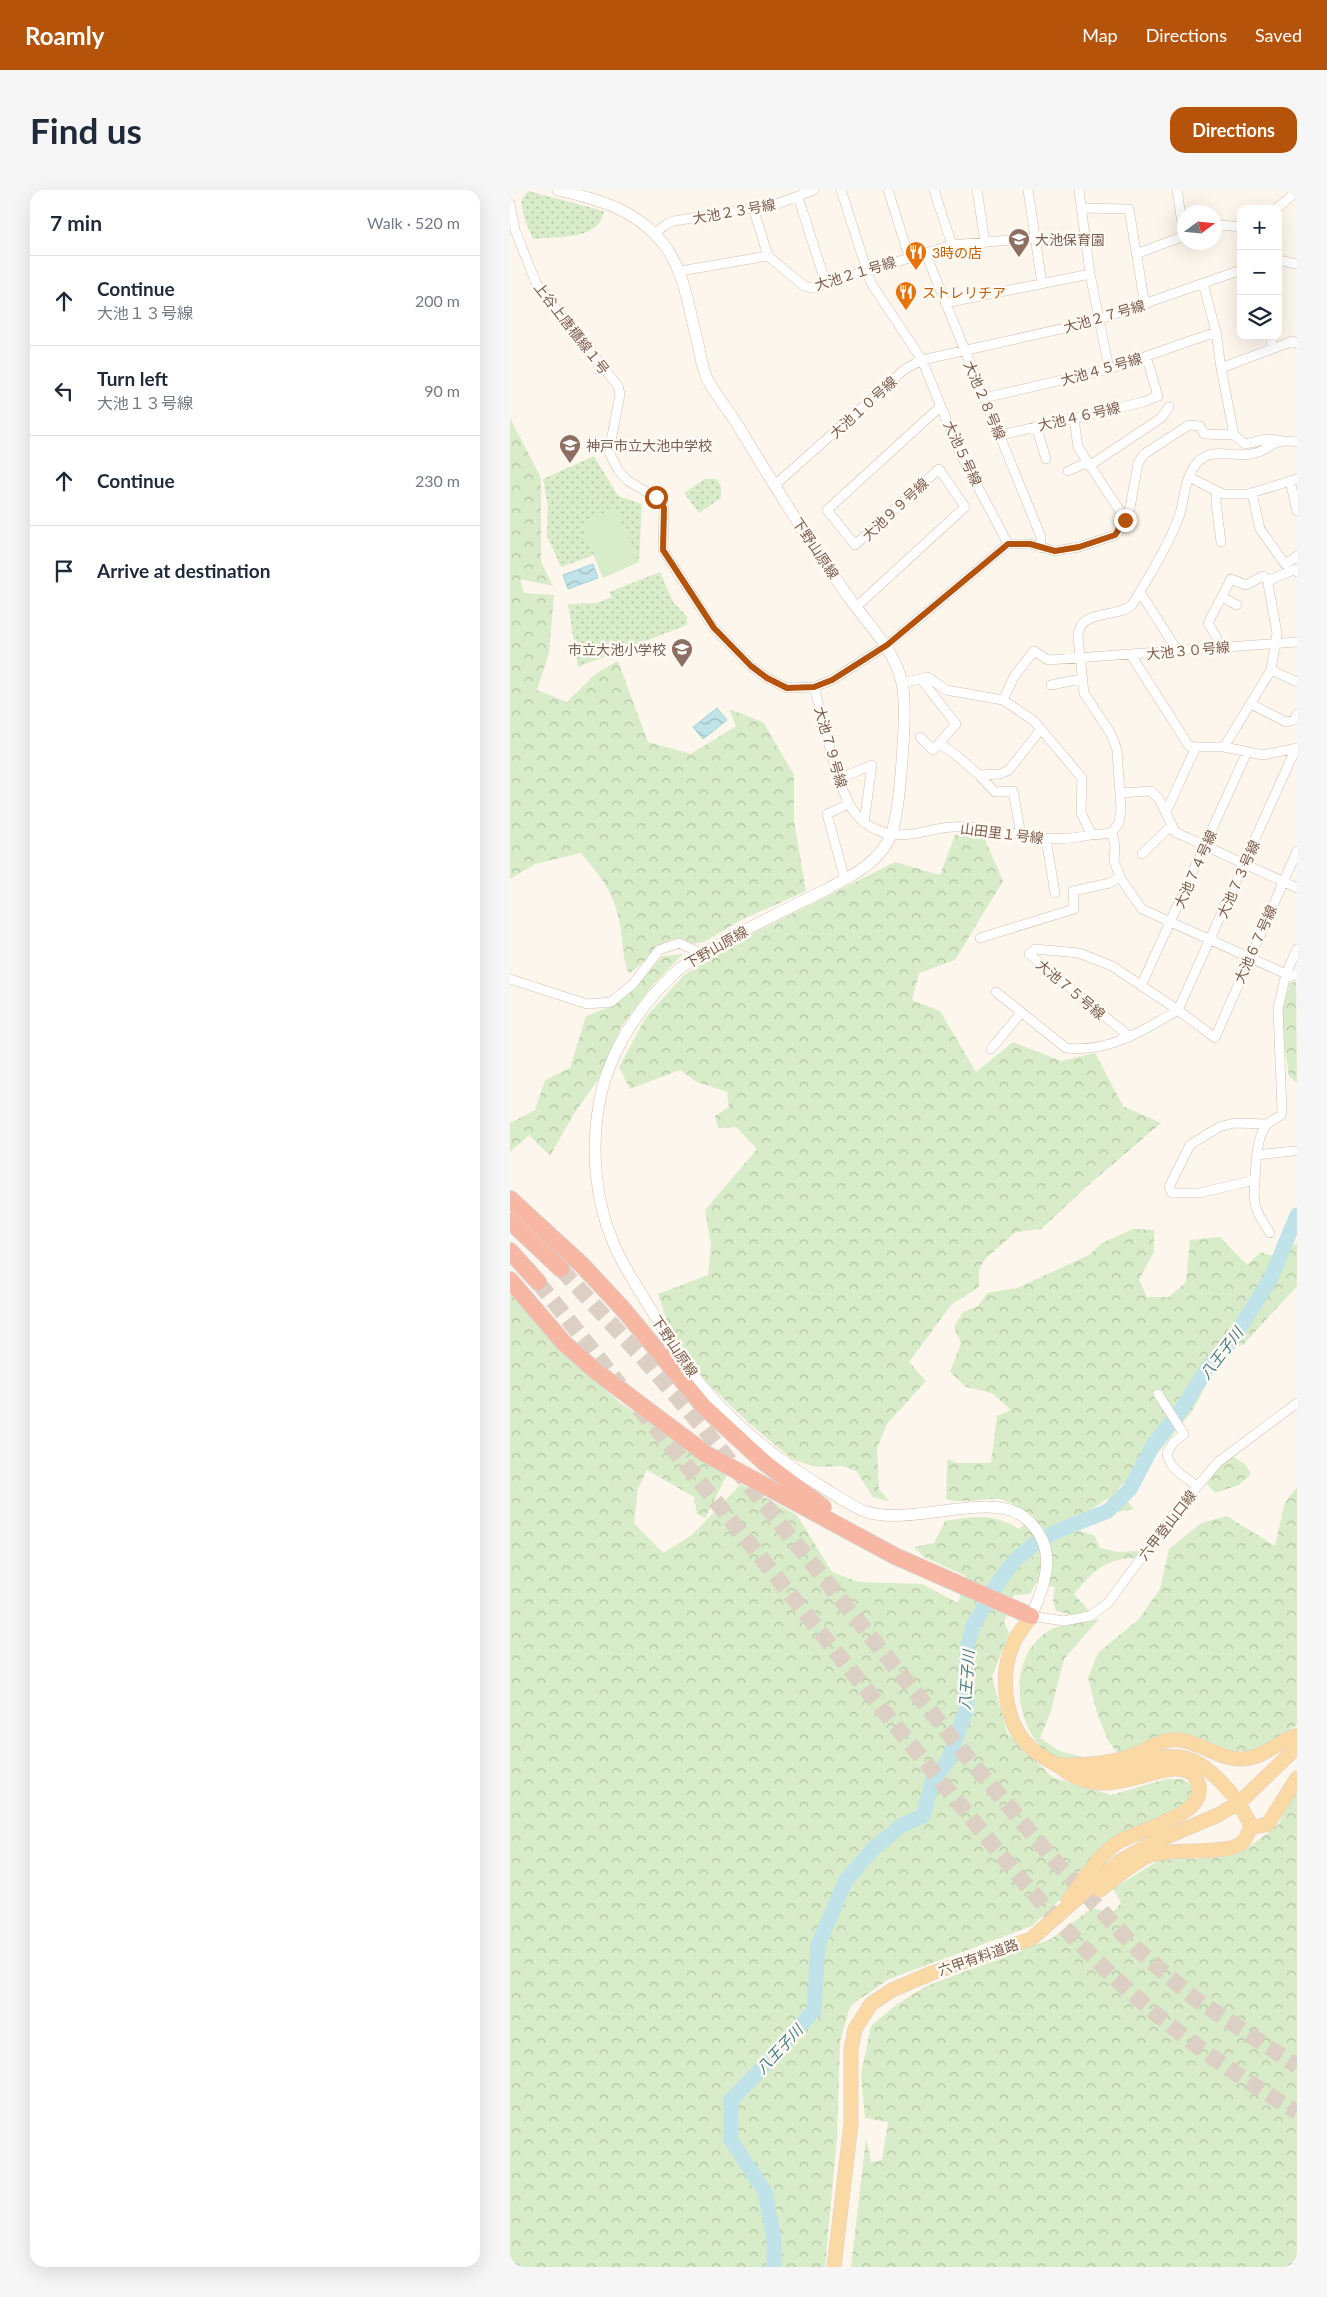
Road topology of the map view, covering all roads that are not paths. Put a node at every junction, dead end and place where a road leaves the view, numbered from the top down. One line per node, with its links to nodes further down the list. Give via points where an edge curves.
1 (558, 190): 19 (street, 下野山原線, via 612,204)
2 (814, 190): 11 (street, 大池２３号線)
3 (841, 190): 31 (street, 大池５号線)
4 (888, 190): 27 (street)
5 (934, 190): 23 (street)
6 (977, 190): 22 (street)
7 (1028, 190): 20 (street)
8 (1078, 190): 15 (street)
9 (1176, 190): 13 (street)
10 (1296, 190): 14 (street)
11 (798, 197): 16 (street, 大池２３号線); 34 (street)
12 (510, 204): 91 (street, 上谷上唐櫃線１号, via 514,230 536,283 618,386 620,394 609,452 627,480 661,501 664,508 663,550 714,628 751,666 787,688)
13 (1179, 205)
14 (1280, 205)
15 (1081, 208): 25 (street, via 1129,209); 33 (street)
16 (756, 209): 19 (street, 大池２３号線, via 674,221); 26 (street)
17 (1222, 225): 18 (street)
18 (1237, 227)
19 (655, 233): 30 (street, 下野山原線)
20 (1034, 238): 22 (street, 大池２１号線); 35 (street)
21 (1177, 239): 25 (street)
22 (985, 242): 23 (street, 大池２１号線)
23 (952, 245): 24 (street, 大池２１号線)
24 (924, 252): 27 (street, 大池２１号線); 37 (street, 大池２８号線)
25 (1136, 254): 38 (street)
26 (768, 256): 30 (street); 34 (street, 大池２１号線, via 804,286 811,288)
27 (909, 256): 31 (street, 大池２１号線)
28 (1282, 261): 29 (street)
29 (1297, 264)
30 (680, 271): 63 (street, 下野山原線, via 706,377)
31 (867, 271): 34 (street, 大池２１号線); 46 (street, 大池５号線)
32 (1237, 271): 36 (street, 大池２７号線)
33 (1090, 274): 35 (street); 39 (street)
34 (826, 284)
35 (1042, 284): 37 (street)
36 (1203, 284): 38 (street, 大池２７号線); 40 (street)
37 (944, 303): 44 (street, 大池２８号線)
38 (1145, 305): 39 (street, 大池２７号線)
39 (1099, 320): 44 (street, 大池２７号線); 48 (street)
40 (1216, 332): 45 (street, 大池４５号線); 47 (street)
41 (1271, 340): 43 (street)
42 (1297, 344): 43 (street, via 1292,341)
43 (1273, 348): 47 (street)
44 (964, 351): 46 (street, 大池１０号線); 49 (street, 大池２８号線)
45 (1146, 356): 48 (street, 大池４５号線); 52 (street, 大池４６号線, via 1158,396)
46 (922, 360): 50 (street, 大池５号線); 63 (street, 大池１０号線, via 905,369)
47 (1221, 368): 54 (street)
48 (1109, 370): 49 (street, 大池４５号線)
49 (984, 398): 55 (street, 大池２８号線)
50 (941, 406): 69 (street, 大池５号線, via 960,453); 77 (street, 大池９９号線, via 827,510 856,545 939,469 965,507)
51 (1170, 406): 59 (street, via 1161,418)
52 (1074, 419): 53 (street, 大池４６号線); 59 (street, via 1078,447)
53 (1036, 426): 55 (street, 大池４６号線); 58 (street)
54 (1234, 435): 56 (street, via 1245,444); 67 (street, via 1204,434 1200,426 1189,425 1144,454 1138,463 1134,493)
55 (1001, 436): 70 (street, 大池２８号線, via 1042,537)
56 (1279, 440): 57 (street); 61 (street, via 1250,454 1204,456)
57 (1297, 442)
58 (1046, 459)
59 (1088, 465): 60 (street); 67 (street)
60 (1068, 471)
61 (1189, 477): 64 (street); 74 (street, via 1180,513)
62 (1294, 480): 65 (street); 66 (street)
63 (775, 485): 77 (street, 下野山原線)
64 (1216, 491): 65 (street, via 1223,494); 68 (street)
65 (1252, 493): 71 (street, via 1260,529 1269,543 1285,564)
66 (1297, 512)
67 (1125, 520): 70 (street, via 1115,535 1100,541 1055,551)
68 (1221, 542)
69 (1008, 544): 70 (street, via 1030,544); 80 (street)
70 (1042, 548)
71 (1297, 556)
72 (1296, 570): 73 (street)
73 (1270, 582): 75 (street, via 1263,576 1246,585 1231,579); 79 (street)
74 (1140, 592): 82 (street); 84 (street, via 1125,611 1102,614 1082,624 1078,630)
75 (1222, 597): 76 (street); 81 (street, via 1208,623 1217,638)
76 (1237, 605)
77 (856, 607): 80 (street, 下野山原線)
78 (1297, 642): 79 (street, 大池３０号線)
79 (1276, 644): 81 (street, 大池３０号線); 85 (street)
80 (887, 645): 89 (street, 下野山原線); 91 (street, via 832,680)
81 (1217, 647): 82 (street, 大池３０号線)
82 (1177, 650): 83 (street, 大池３０号線)
83 (1131, 655): 84 (street, 大池３０号線); 98 (street, via 1189,746)
84 (1080, 658): 87 (street); 92 (street, 大池３０号線, via 1048,660 1034,651)
85 (1271, 670): 88 (street); 93 (street)
86 (921, 679): 89 (street); 92 (street, via 928,677 946,690); 97 (street, via 956,724)
87 (1081, 679): 90 (street); 104 (street, via 1084,693 1111,734 1117,750)
88 (1297, 682)
89 (902, 683): 110 (street, 下野山原線, via 901,749)
90 (1051, 685)
91 (814, 687): 103 (street, 大池７９号線)
92 (1003, 700): 95 (street)
93 (1250, 704): 94 (street, via 1286,722 1294,720); 99 (street)
94 (1297, 714)
95 (1041, 729): 102 (street, via 1009,770); 112 (street, via 1082,778 1081,813)
96 (920, 737): 97 (street, via 933,750)
97 (939, 743): 102 (street)
98 (1196, 747): 99 (street); 106 (street)
99 (1224, 748): 101 (street)
100 (1296, 748): 101 (street, via 1262,755); 117 (street, 大池７３号線)
101 (1247, 752): 114 (street, 大池７４号線)
102 (979, 775): 111 (street, via 995,792 1013,791)
103 (838, 779): 105 (street, 大池７９号線); 107 (street, via 872,765)
104 (1120, 793): 106 (street, via 1151,791); 109 (street, via 1119,823)
105 (849, 804): 107 (street); 119 (street, 大池７９号線, via 827,814)
106 (1166, 812): 108 (street)
107 (864, 823): 110 (street)
108 (1172, 825): 114 (street, via 1175,832); 116 (street)
109 (1112, 832): 112 (street, 山田里１号線); 118 (street, via 1114,862)
110 (891, 834): 111 (street, 山田里１号線, via 954,826); 119 (street, 下野山原線, via 872,860)
111 (1021, 835): 113 (street, 山田里１号線)
112 (1092, 835): 113 (street, 山田里１号線, via 1064,840)
113 (1046, 839): 122 (street)
114 (1204, 847): 117 (street); 123 (street, 大池７４号線)
115 (1297, 851): 120 (street, 大池６７号線)
116 (1142, 854)
117 (1244, 865): 120 (street); 125 (street, 大池７３号線)
118 (1120, 876): 123 (street, via 1142,909); 124 (street, via 1110,883 1073,891 1074,909)
119 (845, 880): 127 (street, 下野山原線, via 728,938)
120 (1283, 882): 121 (street); 128 (street, 大池６７号線)
121 (1297, 888)
122 (1055, 893)
123 (1172, 923): 125 (street); 132 (street, 大池７４号線)
124 (980, 938)
125 (1211, 941): 128 (street); 134 (street, 大池７３号線)
126 (1297, 949): 129 (street)
127 (703, 954): 131 (street, via 679,943 659,950 633,984 611,1002 587,1004); 154 (street, 下野山原線, via 680,968 642,1009 614,1056 599,1100 593,1149 598,1192 612,1241 664,1330 708,1392 773,1454 867,1512 924,1515 966,1508 992,1508 1012,1510 1024,1517 1044,1544 1048,1568 1045,1586)
128 (1250, 958): 129 (street); 137 (street, 大池６７号線)
129 (1286, 974): 130 (street); 139 (street, via 1278,1008 1282,1111 1281,1116)
130 (1297, 976)
131 (510, 979)
132 (1141, 986): 134 (street, 大池７５号線); 136 (street, 大池７５号線, via 1112,966 1079,954 1035,948 1029,954)
133 (996, 992): 135 (street)
134 (1178, 1010): 136 (street); 137 (street, 大池７５号線)
135 (1021, 1013): 136 (street, via 1066,1048 1080,1050 1104,1046); 138 (street)
136 (1130, 1037)
137 (1215, 1038)
138 (991, 1049)
139 (1268, 1124): 141 (street); 142 (street, via 1234,1123 1219,1127 1190,1145 1175,1172 1171,1190 1198,1193)
140 (1294, 1150): 141 (street)
141 (1257, 1155): 142 (street)
142 (1255, 1180): 145 (street, via 1253,1198 1256,1211)
143 (510, 1199): 153 (highway, via 561,1244 623,1309 704,1407 739,1440 805,1494)
144 (510, 1221): 147 (highway)
145 (1270, 1233)
146 (514, 1256): 149 (highway)
147 (561, 1269)
148 (511, 1281): 153 (highway, via 564,1343 677,1434 706,1454)
149 (538, 1282)
150 (1158, 1394): 152 (street, via 1184,1434 1173,1443 1167,1453 1168,1460 1177,1472)
151 (1297, 1403): 152 (street, 六甲登山口線, via 1218,1462)
152 (1197, 1486): 154 (street, 六甲登山口線, via 1108,1604 1090,1616 1064,1621)
153 (896, 1556): 154 (highway)
154 (1032, 1616): 157 (main road, via 1014,1641 1005,1692 1011,1717 1024,1741 1032,1750)
155 (1297, 1734): 157 (main road, via 1252,1758 1239,1759 1180,1740 1164,1741 1134,1755 1093,1764)
156 (1297, 1747): 162 (main road, 六甲有料道路, via 1240,1802 1120,1861)
157 (1058, 1765): 159 (main road, via 1072,1773 1094,1775 1119,1772 1159,1757 1175,1755 1204,1765); 162 (main road, via 1070,1776 1105,1784 1179,1769 1192,1774 1199,1790 1196,1803 1184,1814 1114,1845)
158 (1297, 1778): 161 (main road, via 1268,1824)
159 (1232, 1794)
160 (1242, 1809): 161 (main road)
161 (1251, 1825): 162 (main road, via 1244,1842 1237,1846 1148,1856 1050,1930)
162 (1031, 1939): 163 (main road, 六甲有料道路, via 892,1990 871,2004 861,2018 851,2049 851,2124)
163 (834, 2267)

